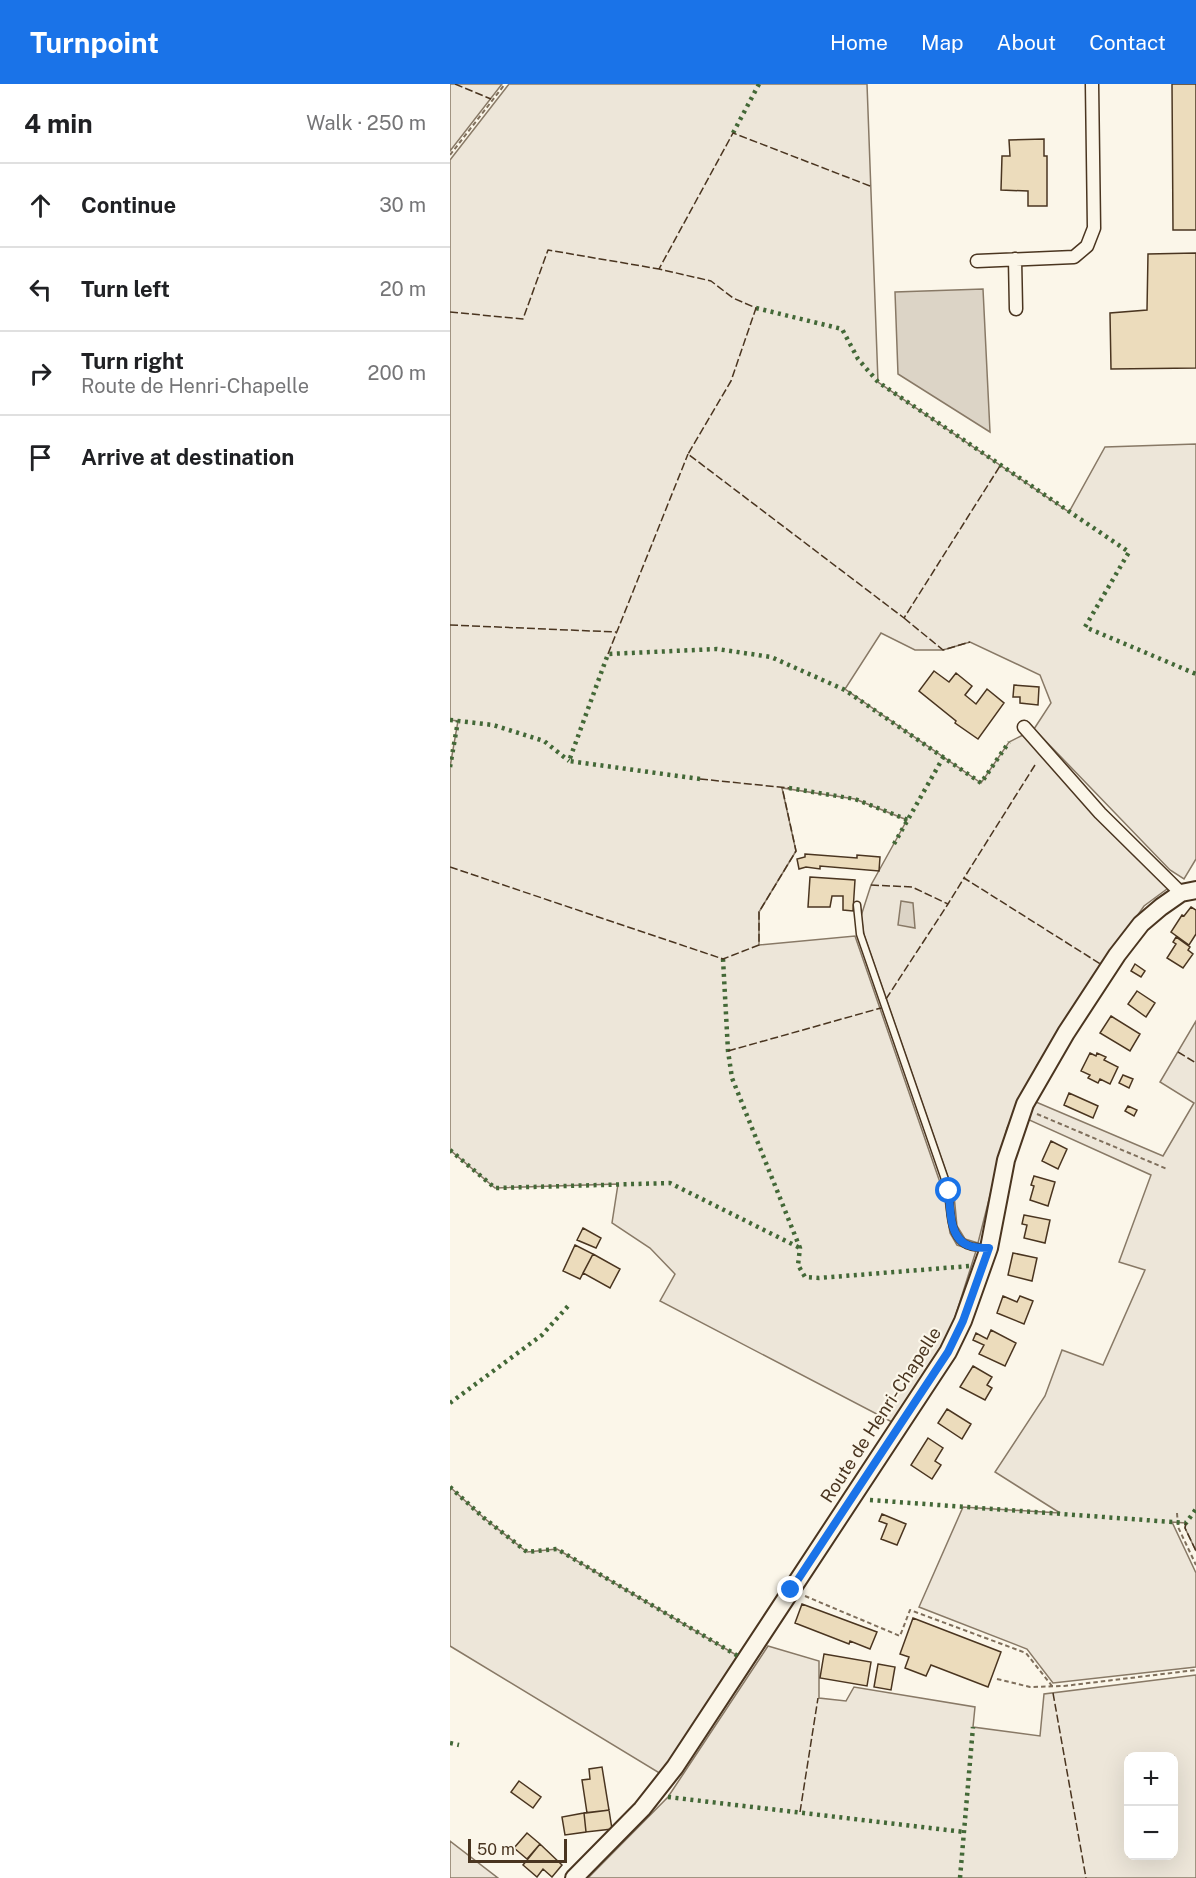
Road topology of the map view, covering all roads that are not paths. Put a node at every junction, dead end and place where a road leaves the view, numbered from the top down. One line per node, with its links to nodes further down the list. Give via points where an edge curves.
1 (1092, 84): 2 (street, via 1094,228 1087,246 1074,257)
2 (1015, 259): 3 (street); 4 (street)
3 (977, 261)
4 (1016, 309)
5 (1024, 727): 6 (street, via 1101,813)
6 (1189, 891): 8 (street, Route de Henri-Chapelle, via 1141,924 1066,1033 1024,1108 1006,1160)
7 (857, 905): 8 (lane, via 860,934 949,1191 951,1222 960,1241)
8 (989, 1248): 9 (street, Route de Henri-Chapelle, via 948,1352 675,1767 642,1809)
9 (574, 1878)

